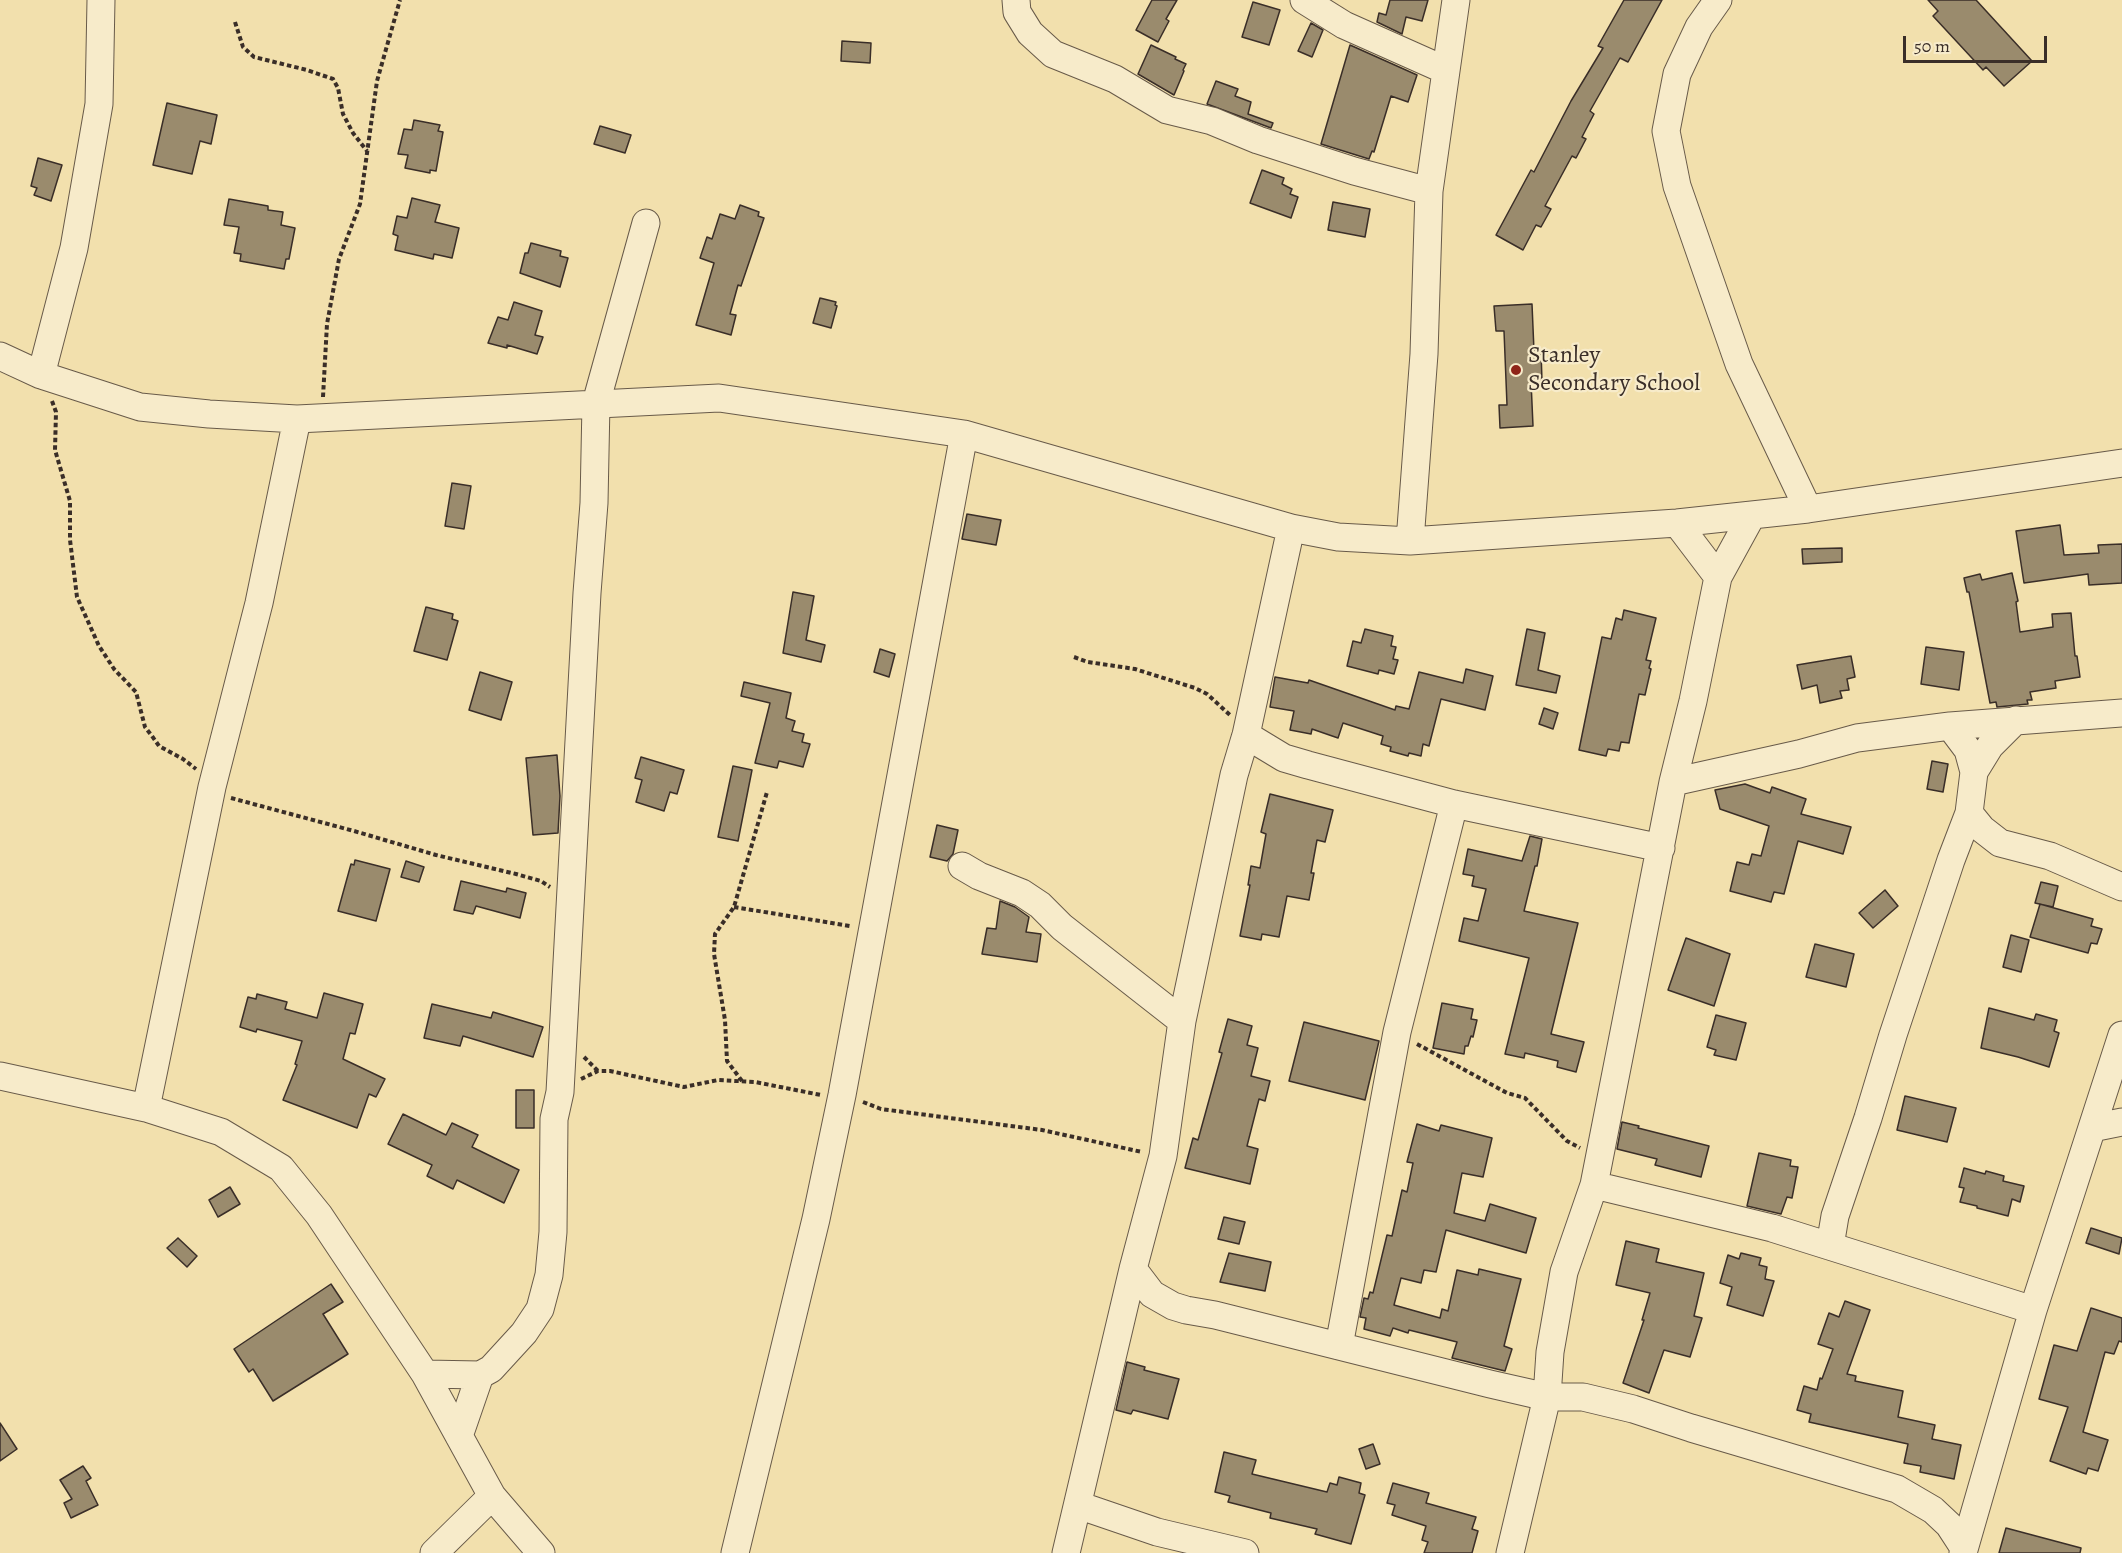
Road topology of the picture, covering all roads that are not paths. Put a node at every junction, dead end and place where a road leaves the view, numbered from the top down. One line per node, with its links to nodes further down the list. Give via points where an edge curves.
1 (1016, 0): 7 (street, via 1017,12 1029,33 1053,54 1114,79 1167,110 1354,171)
2 (1304, 0): 6 (street, via 1344,25)
3 (1456, 0): 6 (street)
4 (1718, 0): 15 (street, via 1699,27 1677,74 1666,131 1677,186 1738,364)
5 (96, 6): 10 (street, via 99,104 74,248)
6 (1445, 70): 7 (street)
7 (1429, 191): 19 (street, via 1424,354)
8 (646, 223): 11 (street)
9 (0, 356): 10 (street)
10 (41, 375): 12 (street, via 140,406)
11 (596, 403): 12 (street); 13 (street, via 719,398); 48 (street, via 594,503 561,1092 554,1119 549,1275 540,1309 524,1333 491,1370)
12 (309, 419): 38 (street, via 212,786)
13 (964, 434): 18 (street); 57 (street, via 842,1095)
14 (2122, 464): 15 (street)
15 (1808, 509): 16 (street)
16 (1752, 515): 17 (street); 20 (street)
17 (1677, 523): 19 (street); 20 (street)
18 (1291, 528): 19 (street, via 1338,537); 24 (street)
19 (1410, 541)
20 (1718, 577): 28 (street)
21 (2122, 713): 22 (street)
22 (2016, 720): 23 (street); 26 (street, via 1990,747)
23 (1950, 726): 26 (street, via 1968,750); 28 (street, via 1857,738)
24 (1247, 731): 25 (street); 27 (street)
25 (1284, 758): 27 (street); 29 (street)
26 (1974, 772): 30 (street)
27 (1234, 775): 34 (street)
28 (1673, 782): 31 (street)
29 (1454, 804): 31 (street); 45 (street, via 1397,1032)
30 (1969, 813): 33 (street, via 2000,843 2050,856); 42 (street, via 1835,1215)
31 (1661, 848): 41 (street)
32 (962, 866): 34 (street, via 1040,904 1062,927)
33 (2122, 887)
34 (1182, 1020): 43 (street, via 1162,1156)
35 (2122, 1035): 37 (street)
36 (0, 1077): 38 (street)
37 (2117, 1077): 40 (street)
38 (146, 1108): 47 (street, via 221,1132 281,1168 319,1215)
39 (2122, 1122): 40 (street)
40 (2092, 1128): 44 (street)
41 (1594, 1185): 42 (street); 46 (street, via 1564,1272)
42 (1830, 1246): 44 (street)
43 (1133, 1269): 45 (street, via 1152,1293 1173,1306); 53 (street)
44 (2034, 1310): 54 (street)
45 (1339, 1346): 49 (street)
46 (1550, 1352): 49 (street); 50 (street)
47 (424, 1374): 48 (street); 51 (street)
48 (480, 1376): 51 (street)
49 (1547, 1397): 50 (street); 60 (street)
50 (1583, 1397): 54 (street, via 1633,1408 1897,1489 1950,1525)
51 (459, 1436): 52 (street)
52 (492, 1497): 55 (street); 56 (street)
53 (1078, 1505): 58 (street); 59 (street, via 1157,1532)
54 (1963, 1550)
55 (434, 1553)
56 (541, 1553)
57 (735, 1553)
58 (1066, 1553)
59 (1245, 1553)
60 (1510, 1553)

